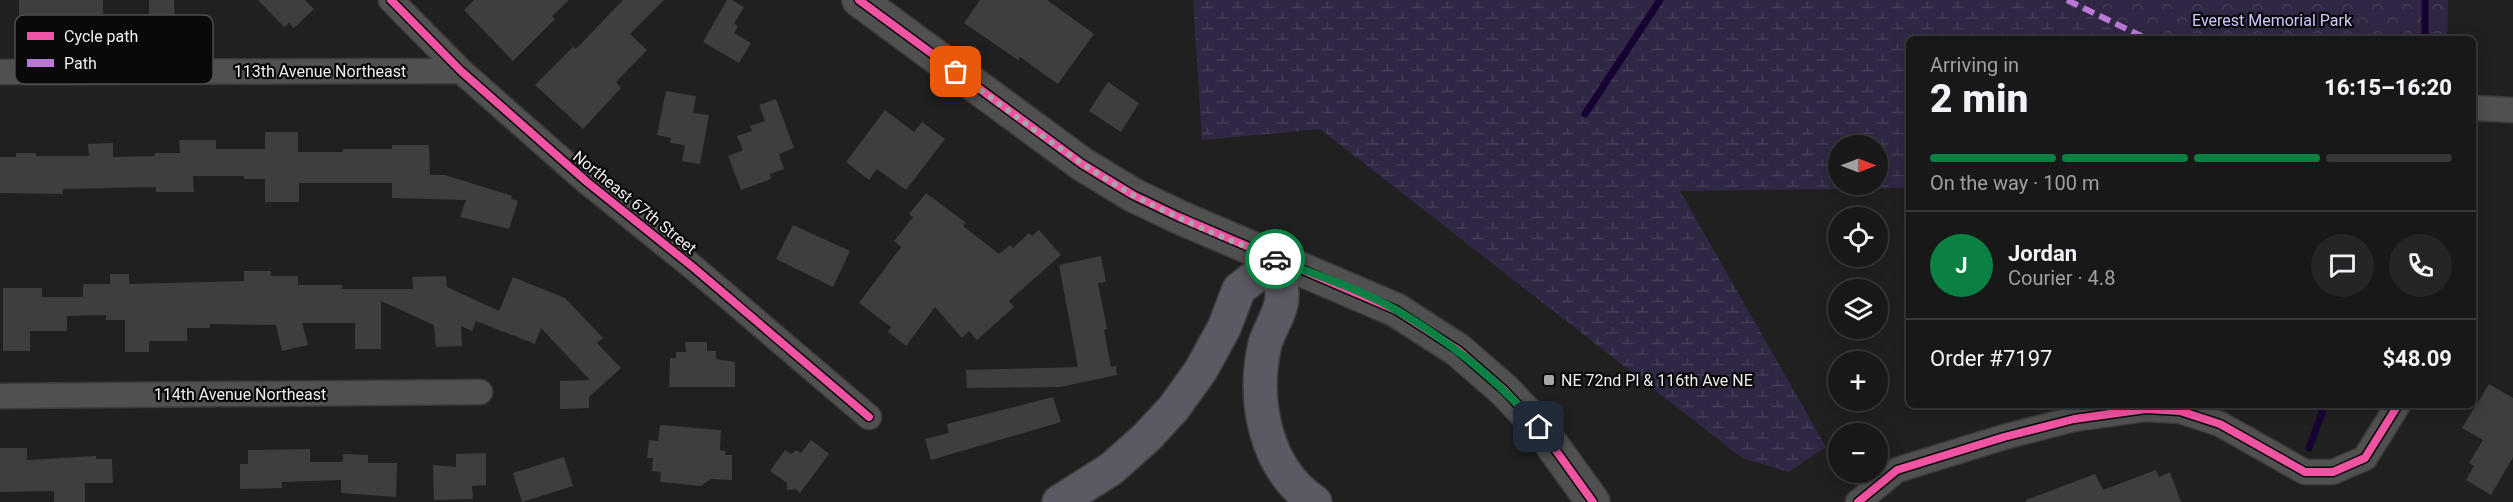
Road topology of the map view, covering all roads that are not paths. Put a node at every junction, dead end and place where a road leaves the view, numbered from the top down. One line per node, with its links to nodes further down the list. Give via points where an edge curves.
1 (391, 0): 3 (street, Northeast 67th Street)
2 (859, 0): 9 (main road, via 1082,164 1179,218)
3 (461, 71): 6 (street, 113th Avenue Northeast); 13 (street, Northeast 67th Street, via 587,182)
4 (0, 72): 5 (street, 113th Avenue Northeast)
5 (15, 72)
6 (213, 72)
7 (2476, 108): 8 (street)
8 (2513, 110)
9 (1277, 260): 14 (highway, via 1239,289 1201,370 1173,409 1110,469); 15 (highway, via 1283,299 1265,343 1260,405 1269,440 1284,472); 16 (main road, via 1396,310 1458,350 1533,420)
10 (480, 392): 11 (street, 114th Avenue Northeast)
11 (0, 396)
12 (2396, 408): 17 (street, via 2365,458 2333,472 2305,472 2220,424 2180,411 2146,409 2074,419 2004,436 1897,470)
13 (869, 417)
14 (1059, 502)
15 (1315, 502)
16 (1593, 502)
17 (1858, 502)

